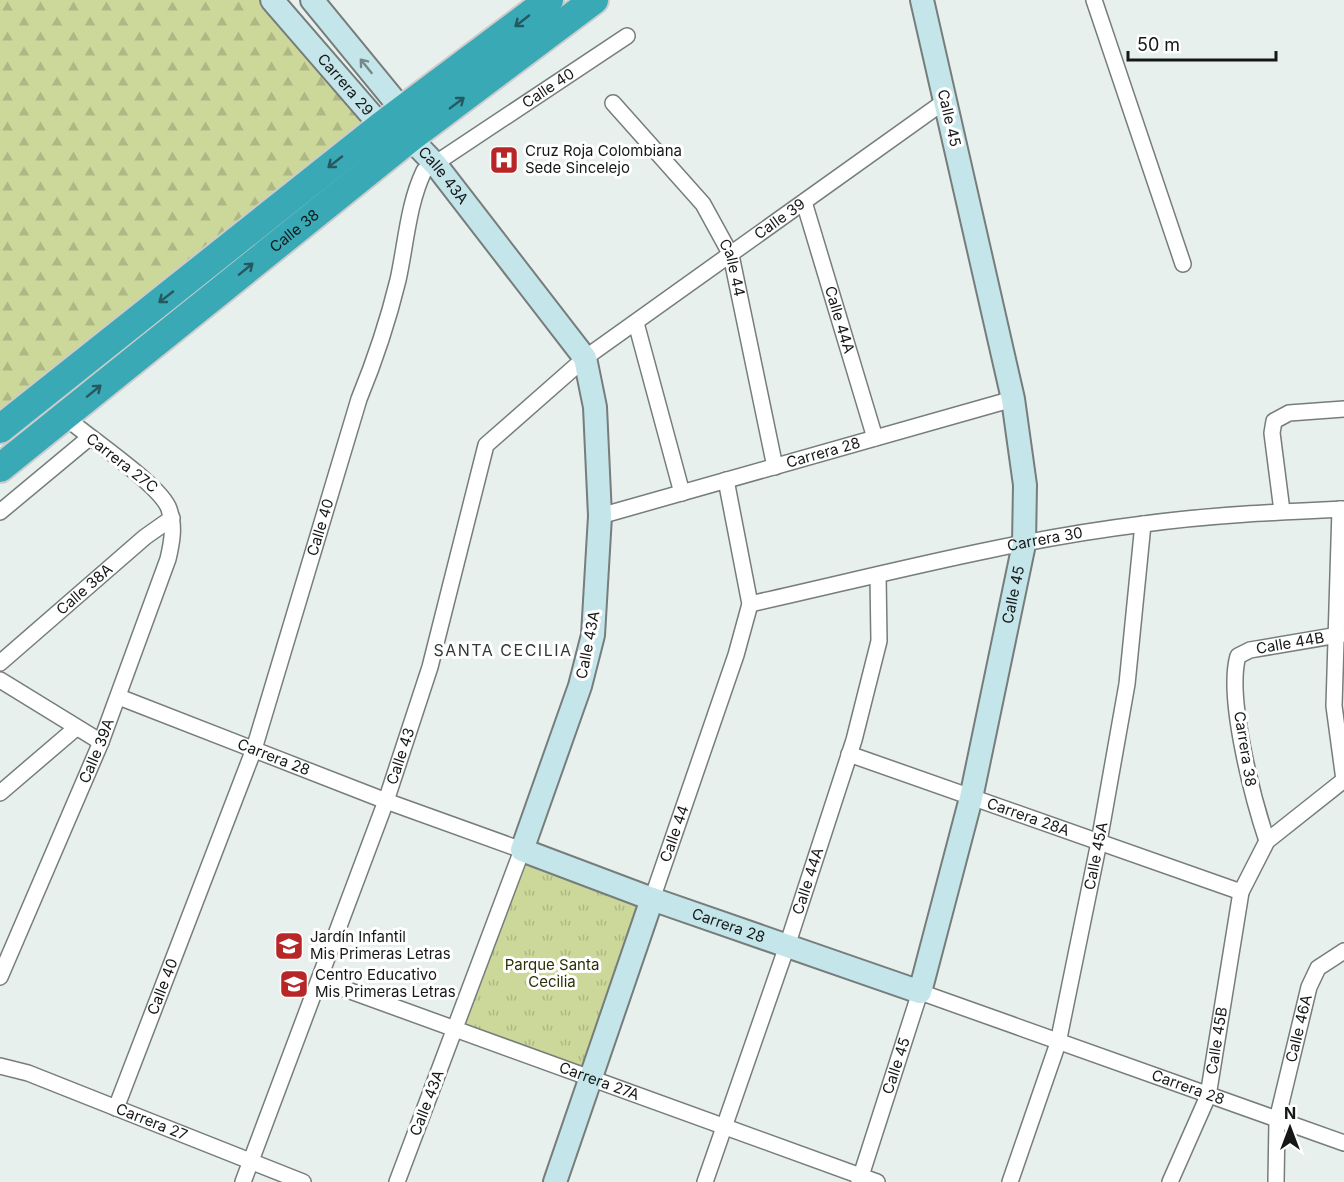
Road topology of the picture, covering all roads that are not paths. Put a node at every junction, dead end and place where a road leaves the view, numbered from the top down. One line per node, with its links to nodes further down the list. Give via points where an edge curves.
1 (272, 0): 10 (street, Carrera 29)
2 (312, 0): 10 (street, Carrera 29, one-way to 2)
3 (549, 0): 10 (highway, Calle 38, one-way to 10)
4 (594, 0): 11 (highway, Calle 38, one-way to 4)
5 (1094, 0): 15 (street)
6 (926, 1): 8 (street, Calle 45)
7 (627, 36): 12 (street, Calle 40)
8 (945, 101): 13 (street, Calle 39); 18 (street, Calle 45)
9 (613, 103): 14 (street, Calle 44, via 703,204)
10 (392, 119): 11 (street, Carrera 29); 21 (highway, Calle 38, one-way to 21)
11 (410, 138): 12 (street, Calle 43A); 20 (highway, Calle 38, one-way to 11)
12 (436, 165): 17 (street, Calle 43A); 44 (street, Calle 40, via 424,171 418,183 381,345 359,399)
13 (804, 202): 14 (street, Calle 39); 23 (street, Calle 44A)
14 (731, 255): 16 (street, Calle 39); 24 (street, Calle 44)
15 (1184, 264)
16 (636, 323): 17 (street, Calle 39); 27 (street)
17 (585, 358): 31 (street, Calle 43A, via 595,407); 49 (street, Calle 43, via 486,445 430,667)
18 (1013, 399): 23 (street, Carrera 28); 34 (street, Calle 45, via 1025,485)
19 (1344, 409): 29 (street, via 1289,414 1274,421 1272,433)
20 (63, 415): 22 (street, Carrera 27C); 25 (highway, Calle 38)
21 (0, 429)
22 (89, 438): 30 (street); 32 (street, Carrera 27C, via 158,490)
23 (874, 438): 24 (street, Carrera 28)
24 (774, 467): 26 (street, Carrera 28)
25 (0, 468)
26 (726, 480): 27 (street, Carrera 28); 36 (street, Calle 44)
27 (682, 493): 31 (street, Carrera 28)
28 (1342, 509): 29 (street, Carrera 30); 37 (street)
29 (1282, 511): 33 (street, Carrera 30)
30 (0, 512)
31 (600, 516): 52 (street, Calle 43A, via 593,635 580,686)
32 (172, 518): 39 (street, Calle 38A); 41 (street, Calle 39A, via 168,559)
33 (1143, 524): 34 (street, Carrera 30); 51 (street, Calle 45A, via 1127,684)
34 (1024, 544): 35 (street, Carrera 30); 48 (street, Calle 45)
35 (878, 575): 36 (street, Carrera 30); 45 (street, Calle 44A, via 879,641)
36 (750, 604): 54 (street, Calle 44)
37 (1340, 635): 38 (street, Calle 44B, via 1250,650); 46 (street, via 1334,706)
38 (1238, 656): 50 (street, Carrera 38, via 1233,672 1246,769)
39 (0, 663)
40 (0, 680): 42 (street)
41 (119, 697): 43 (street, Calle 39A); 44 (street, Carrera 28)
42 (75, 728): 43 (street); 47 (street)
43 (102, 742): 57 (street, Calle 39A)
44 (254, 749): 49 (street, Carrera 28); 65 (street, Calle 40)
45 (849, 754): 48 (street, Carrera 28A); 55 (street, Calle 44A)
46 (1344, 780): 50 (street)
47 (0, 793)
48 (971, 798): 51 (street, Carrera 28A); 59 (street, Calle 45)
49 (386, 801): 52 (street, Carrera 28); 58 (street, Calle 43)
50 (1267, 841): 53 (street)
51 (1099, 842): 53 (street, Carrera 28A); 61 (street, Calle 45A)
52 (522, 850): 54 (street, Carrera 28); 60 (street, Calle 43A)
53 (1241, 892): 64 (street, Calle 45B)
54 (652, 899): 55 (street, Carrera 28); 63 (street, Calle 44)
55 (787, 946): 59 (street, Carrera 28); 67 (street, Calle 44A)
56 (1344, 951): 66 (street, Calle 46A, via 1318,968 1309,987)
57 (0, 977)
58 (320, 980): 60 (street, Carrera 27A); 69 (street, Calle 43)
59 (920, 992): 61 (street, Carrera 28); 70 (street, Calle 45)
60 (456, 1028): 63 (street, Carrera 27A); 73 (street, Calle 43A)
61 (1058, 1043): 64 (street, Carrera 28); 77 (street, Calle 45A)
62 (0, 1066): 65 (street, Carrera 27)
63 (591, 1079): 67 (street, Carrera 27A); 74 (street, Calle 44)
64 (1208, 1096): 66 (street, Carrera 28); 78 (street, Calle 45B)
65 (116, 1108): 69 (street, Carrera 27)
66 (1277, 1120): 68 (street, Carrera 28); 79 (street)
67 (725, 1128): 70 (street, Carrera 27A); 75 (street, Calle 44A)
68 (1344, 1143)
69 (251, 1162): 71 (street, Calle 43); 72 (street, Carrera 27)
70 (860, 1179): 76 (street, Carrera 27A)
71 (243, 1182)
72 (303, 1182)
73 (397, 1182)
74 (555, 1182)
75 (705, 1182)
76 (877, 1182)
77 (1010, 1182)
78 (1170, 1182)
79 (1276, 1182)

